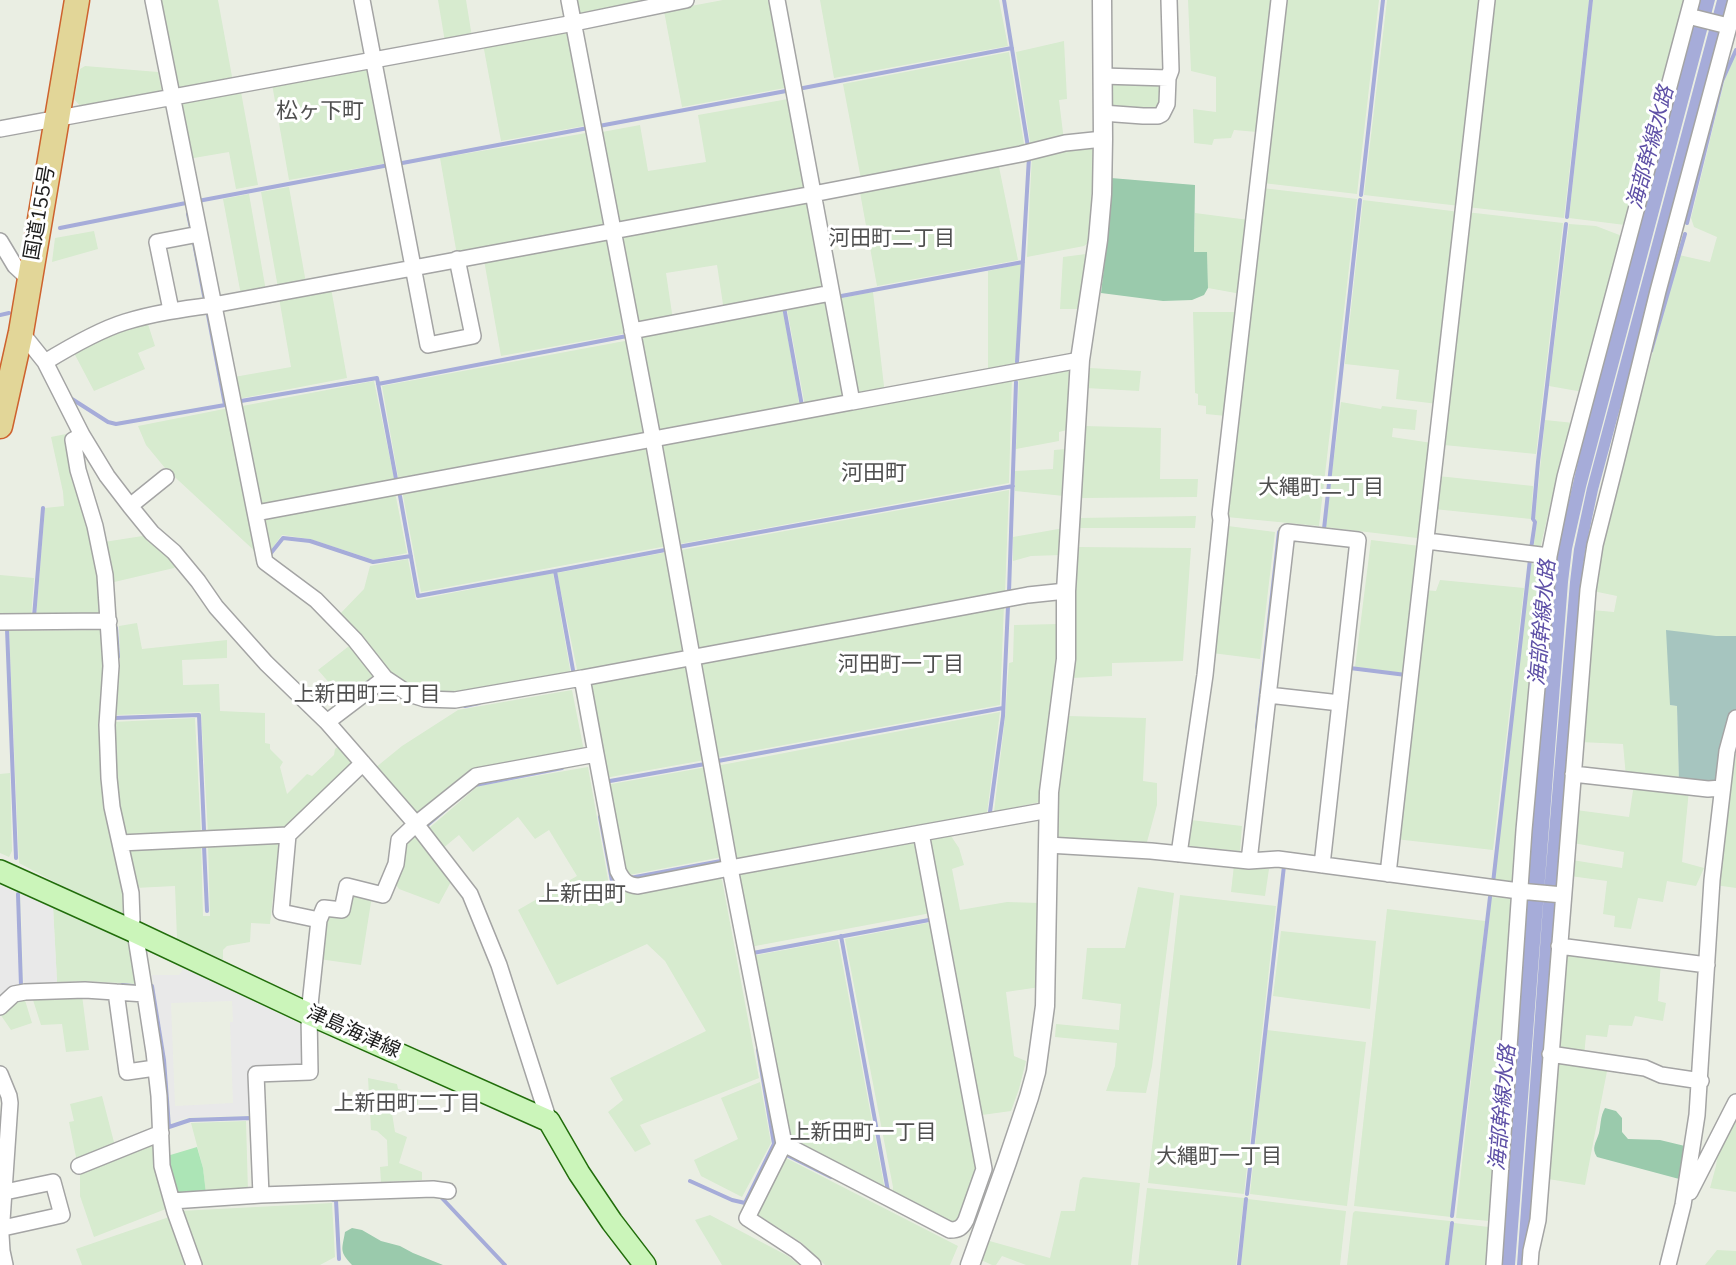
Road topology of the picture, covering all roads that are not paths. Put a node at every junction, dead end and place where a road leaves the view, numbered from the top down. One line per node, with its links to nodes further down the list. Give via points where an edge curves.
1 (77, 0): 21 (highway, 国道155号)
2 (153, 0): 19 (street)
3 (362, 0): 16 (street)
4 (569, 0): 14 (street)
5 (686, 0): 14 (street)
6 (777, 0): 24 (street)
7 (1102, 0): 17 (street)
8 (1169, 0): 18 (street)
9 (1279, 0): 67 (street, via 1205,675)
10 (1488, 0): 45 (street)
11 (1692, 0): 13 (street)
12 (1736, 0): 15 (street)
13 (1691, 16): 15 (street); 46 (street, via 1565,477)
14 (574, 23): 16 (street); 25 (street)
15 (1729, 29): 59 (street, via 1595,545)
16 (373, 60): 19 (street); 29 (street)
17 (1102, 76): 18 (street); 20 (street)
18 (1168, 78): 20 (street, via 1167,104 1162,114)
19 (173, 96): 21 (street); 26 (street)
20 (1102, 113): 23 (street)
21 (57, 118): 22 (street); 30 (highway, 国道155号)
22 (0, 129)
23 (1103, 139): 24 (street, via 1065,143); 36 (street, via 1098,240)
24 (813, 194): 25 (street); 31 (street)
25 (613, 231): 28 (street); 34 (street)
26 (199, 234): 32 (street); 33 (street, via 157,242)
27 (0, 241): 30 (street, via 15,266)
28 (457, 259): 29 (street); 29 (street, via 473,336 428,345)
29 (413, 267): 32 (street)
30 (29, 279): 35 (highway, 国道155号)
31 (831, 293): 34 (street); 38 (street)
32 (213, 305): 33 (street); 44 (street)
33 (171, 310): 37 (street, via 123,322)
34 (632, 331): 41 (street)
35 (21, 332): 37 (street); 39 (highway, 国道155号)
36 (1080, 360): 38 (street); 47 (street)
37 (45, 362): 40 (street)
38 (852, 402): 41 (street)
39 (0, 426)
40 (82, 435): 43 (street); 48 (street, via 73,440 105,576)
41 (653, 439): 44 (street); 50 (street)
42 (166, 477): 43 (street)
43 (130, 506): 56 (street, via 174,552 266,663)
44 (256, 513): 51 (street, via 265,562 316,600)
45 (1427, 541): 46 (street); 72 (street)
46 (1549, 556): 73 (street)
47 (1066, 591): 50 (street); 61 (street, via 1066,659)
48 (109, 621): 49 (street); 65 (street, via 109,778)
49 (0, 622)
50 (692, 657): 52 (street); 70 (street)
51 (385, 678): 52 (street, via 409,694 440,701); 56 (street)
52 (582, 678): 57 (street)
53 (1268, 695): 54 (street); 54 (street, via 1287,532 1358,540); 68 (street)
54 (1340, 703): 69 (street)
55 (1736, 718): 60 (street)
56 (327, 722): 58 (street)
57 (596, 754): 62 (street, via 476,776); 70 (street, via 618,871 629,885)
58 (363, 763): 62 (street); 64 (street)
59 (1573, 774): 60 (street); 74 (street)
60 (1722, 788): 78 (street)
61 (1049, 810): 63 (street); 66 (street)
62 (416, 824): 75 (street, via 399,840 396,864 383,895 346,886 342,910 324,908); 88 (street, via 470,894 499,965)
63 (921, 833): 70 (street); 90 (street, via 984,1169 963,1227 950,1230)
64 (288, 835): 65 (street); 75 (street, via 281,912)
65 (120, 843): 76 (street, via 131,893)
66 (1048, 845): 67 (street); 103 (street, via 1045,1006 1036,1072)
67 (1179, 854): 68 (street)
68 (1249, 861): 69 (street, via 1278,859)
69 (1322, 865): 72 (street)
70 (730, 868): 90 (street)
71 (0, 871): 76 (main road, 津島海津線)
72 (1388, 874): 73 (street)
73 (1520, 891): 74 (street); 104 (street)
74 (1563, 895): 77 (street)
75 (319, 920): 82 (street)
76 (132, 931): 80 (street); 82 (main road, 津島海津線)
77 (1558, 945): 78 (street); 83 (street)
78 (1707, 965): 86 (street)
79 (116, 992): 80 (street); 81 (street, via 25,992 15,994); 84 (street, via 127,1072)
80 (145, 994): 84 (street)
81 (0, 1007)
82 (309, 1014): 88 (main road, 津島海津線); 95 (street, via 310,1072 256,1074)
83 (1550, 1054): 86 (street); 105 (street, via 1538,1220)
84 (155, 1068): 89 (street)
85 (0, 1074): 91 (street, via 9,1096)
86 (1701, 1081): 97 (street)
87 (1736, 1102): 97 (street)
88 (549, 1121): 101 (main road, via 579,1173)
89 (161, 1133): 92 (street); 96 (street, via 162,1166)
90 (784, 1144): 102 (street, via 747,1218)
91 (3, 1152): 94 (street)
92 (79, 1166)
93 (448, 1191): 95 (street)
94 (5, 1192): 98 (street); 98 (street, via 53,1182 62,1215)
95 (261, 1195): 96 (street)
96 (172, 1201): 100 (street)
97 (1683, 1205): 106 (street)
98 (3, 1228): 99 (street)
99 (5, 1265)
100 (194, 1265)
101 (645, 1265)
102 (813, 1265)
103 (969, 1265)
104 (1494, 1265)
105 (1530, 1265)
106 (1668, 1265)

